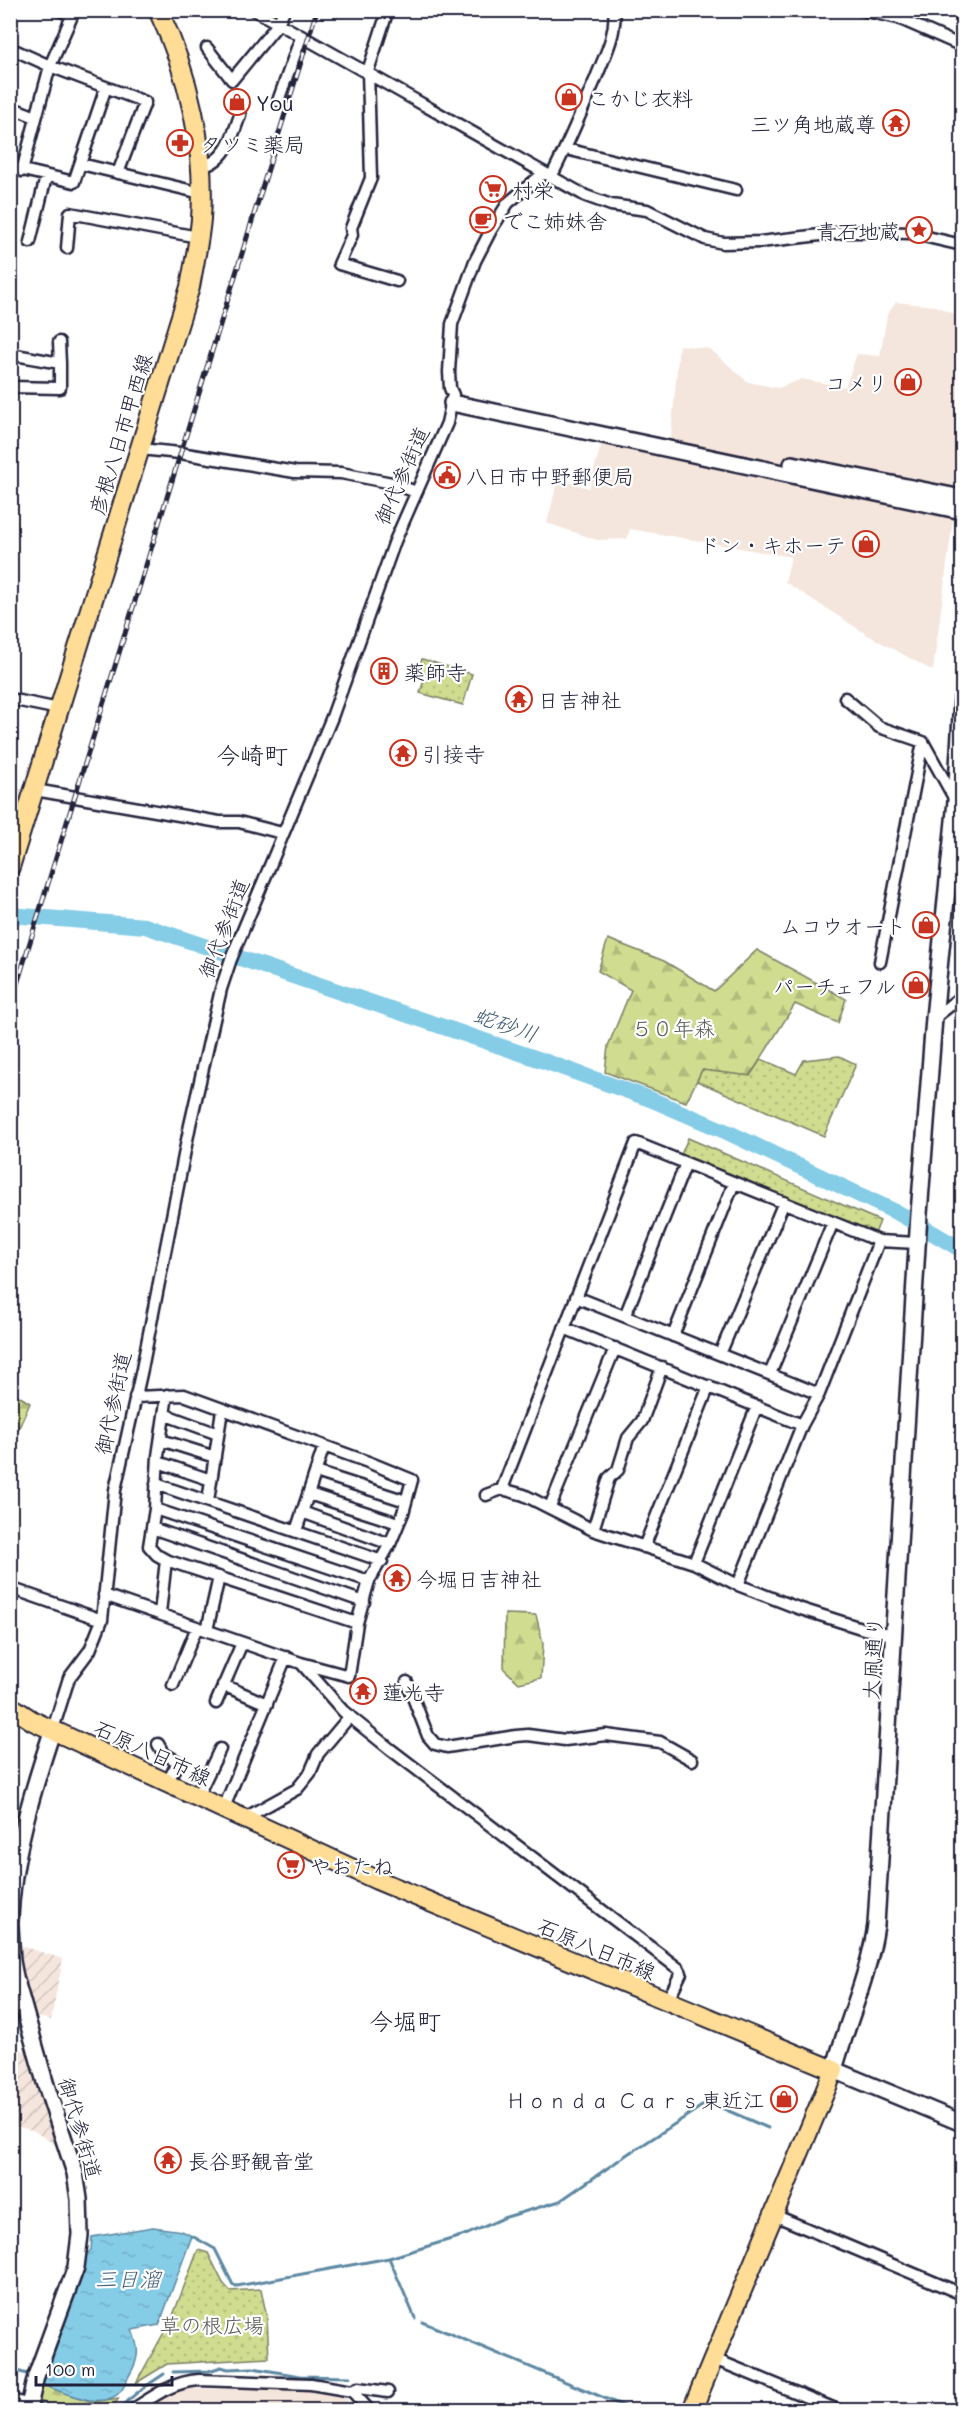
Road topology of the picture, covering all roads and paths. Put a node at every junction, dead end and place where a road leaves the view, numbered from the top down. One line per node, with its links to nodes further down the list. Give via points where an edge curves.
1 (60, 10): 13 (street, via 72,16)
2 (158, 10): 22 (main road, 彦根八日市甲西線, via 185,80)
3 (255, 10): 8 (street)
4 (284, 10): 8 (street)
5 (388, 10): 14 (street)
6 (614, 10): 20 (street, 御代参街道, via 607,52)
7 (862, 10): 10 (street, via 898,18)
8 (278, 24): 9 (street); 12 (street, via 232,80)
9 (301, 37): 14 (street); 16 (street)
10 (963, 46)
11 (10, 48): 13 (street)
12 (207, 48)
13 (50, 66): 15 (street); 19 (street)
14 (368, 71): 26 (street); 34 (street, via 371,178 339,264)
15 (106, 87): 21 (street); 25 (street, via 145,102)
16 (278, 101)
17 (10, 107): 19 (street)
18 (240, 116): 22 (street, via 223,154 212,164)
19 (36, 117): 24 (street)
20 (566, 149): 26 (street, 御代参街道); 28 (street)
21 (81, 164): 25 (street); 27 (street, via 74,182)
22 (200, 166): 29 (main road, 彦根八日市甲西線)
23 (10, 167): 24 (street)
24 (22, 171): 27 (street)
25 (118, 173): 29 (street)
26 (548, 175): 32 (street, via 586,196 611,205 647,210 705,239 723,243 870,232 910,233); 39 (street, 御代参街道, via 508,203 475,261 452,324 449,372)
27 (46, 177): 31 (street)
28 (736, 190)
29 (201, 193): 30 (main road, 彦根八日市甲西線)
30 (198, 237): 33 (street, via 70,213); 40 (main road, 彦根八日市甲西線, via 190,287)
31 (30, 242)
32 (963, 245)
33 (67, 248)
34 (397, 281)
35 (59, 342): 37 (street)
36 (10, 354): 37 (street)
37 (60, 363): 38 (street, via 60,388)
38 (10, 387)
39 (453, 399): 41 (street, 御代参街道, via 447,423); 42 (street); 43 (street)
40 (140, 449): 41 (street, via 295,472 341,473); 47 (main road, 彦根八日市甲西線)
41 (416, 492): 51 (street, 御代参街道, via 332,717)
42 (963, 498)
43 (963, 511)
44 (845, 698): 48 (street, via 879,727)
45 (10, 699): 47 (street)
46 (963, 699): 50 (street, 大凧通り)
47 (58, 709): 49 (main road, 彦根八日市甲西線)
48 (923, 742): 50 (street); 53 (street)
49 (35, 790): 51 (street, via 238,822); 52 (main road, 彦根八日市甲西線)
50 (959, 807): 55 (street, 大凧通り)
51 (282, 833): 73 (street, 御代参街道, via 221,989)
52 (10, 867)
53 (880, 962)
54 (963, 996): 55 (street)
55 (934, 1018): 61 (street, 大凧通り)
56 (686, 1163): 57 (street); 62 (street, via 636,1143); 63 (street)
57 (734, 1183): 58 (street); 65 (street)
58 (784, 1202): 59 (street); 67 (street)
59 (833, 1222): 60 (street); 69 (street)
60 (879, 1240): 61 (street); 71 (street)
61 (917, 1243): 113 (street, 大凧通り)
62 (576, 1297): 63 (street); 64 (street)
63 (625, 1316): 65 (street)
64 (564, 1328): 66 (street); 86 (street)
65 (673, 1335): 67 (street)
66 (615, 1348): 68 (street); 91 (street)
67 (720, 1354): 69 (street)
68 (662, 1367): 70 (street); 96 (street, via 642,1421 628,1438 618,1470 609,1478)
69 (770, 1374): 71 (street)
70 (709, 1386): 74 (street); 99 (street)
71 (819, 1394): 77 (street)
72 (167, 1395): 73 (street); 75 (street, via 184,1395); 76 (street)
73 (135, 1397): 107 (street, 御代参街道, via 115,1490)
74 (757, 1406): 77 (street); 102 (street)
75 (222, 1410): 78 (street); 80 (street)
76 (166, 1415): 78 (street); 79 (street)
77 (802, 1425): 105 (street)
78 (218, 1434): 81 (street)
79 (161, 1440): 81 (street); 82 (street)
80 (324, 1446): 83 (street); 90 (street, via 412,1480)
81 (215, 1457): 84 (street)
82 (158, 1462): 84 (street); 85 (street)
83 (316, 1472): 87 (street); 90 (street)
84 (211, 1480): 89 (street)
85 (156, 1484): 89 (street); 92 (street)
86 (502, 1490): 88 (street); 91 (street)
87 (309, 1494): 93 (street); 94 (street)
88 (486, 1495)
89 (208, 1501): 97 (street)
90 (406, 1501): 94 (street)
91 (550, 1507): 96 (street)
92 (155, 1509): 95 (street); 104 (street)
93 (302, 1512): 97 (street); 98 (street)
94 (398, 1523): 98 (street)
95 (152, 1528): 100 (street, via 149,1546); 108 (street)
96 (594, 1530): 99 (street)
97 (296, 1532): 101 (street)
98 (390, 1544): 101 (street)
99 (644, 1547): 102 (street)
100 (166, 1560): 103 (street); 109 (street)
101 (382, 1561): 104 (street)
102 (694, 1563): 105 (street)
103 (219, 1577): 111 (street); 112 (street)
104 (369, 1581): 108 (street)
105 (738, 1585): 113 (street, via 853,1626)
106 (10, 1588): 110 (street)
107 (104, 1595): 109 (street); 110 (street, 御代参街道)
108 (364, 1602): 111 (street)
109 (160, 1613): 112 (street)
110 (102, 1620): 124 (street, 御代参街道, via 90,1650 69,1678)
111 (357, 1623): 116 (street, via 349,1676)
112 (202, 1628): 114 (street); 118 (street)
113 (894, 1635): 135 (street, 大凧通り, via 874,1942)
114 (242, 1643): 115 (street); 119 (street)
115 (286, 1657): 116 (street); 121 (street)
116 (301, 1663): 123 (street)
117 (407, 1682): 127 (street, via 428,1736 435,1744 447,1747 528,1735 565,1740 606,1735 660,1742)
118 (173, 1684)
119 (223, 1685): 120 (street); 121 (street)
120 (216, 1703)
121 (267, 1704): 130 (street)
122 (10, 1706): 124 (main road, 石原八日市線)
123 (350, 1716): 131 (street, via 318,1754 297,1789); 134 (street, via 679,1969 681,1973)
124 (53, 1729): 128 (main road, 石原八日市線); 132 (street, 御代参街道)
125 (158, 1744): 128 (street, via 163,1753 178,1762)
126 (220, 1749): 129 (street)
127 (692, 1760)
128 (167, 1783): 129 (main road, 石原八日市線)
129 (197, 1797): 130 (main road, 石原八日市線)
130 (224, 1810): 131 (main road, 石原八日市線)
131 (243, 1819): 134 (main road, 石原八日市線, via 377,1880)
132 (15, 1851): 133 (street, 御代参街道)
133 (10, 1924): 143 (street, 御代参街道, via 15,1977 75,2173 79,2199 80,2248 76,2267)
134 (668, 2002): 135 (main road, 石原八日市線)
135 (834, 2070): 136 (street); 137 (main road)
136 (963, 2123)
137 (774, 2215): 138 (street); 139 (main road)
138 (963, 2294)
139 (714, 2358): 146 (main road); 147 (street)
140 (352, 2391): 141 (street, via 358,2388); 144 (street, via 312,2384 184,2381); 145 (street)
141 (388, 2392)
142 (10, 2399): 143 (street)
143 (28, 2408)
144 (132, 2410)
145 (369, 2410)
146 (692, 2410)
147 (838, 2410)

